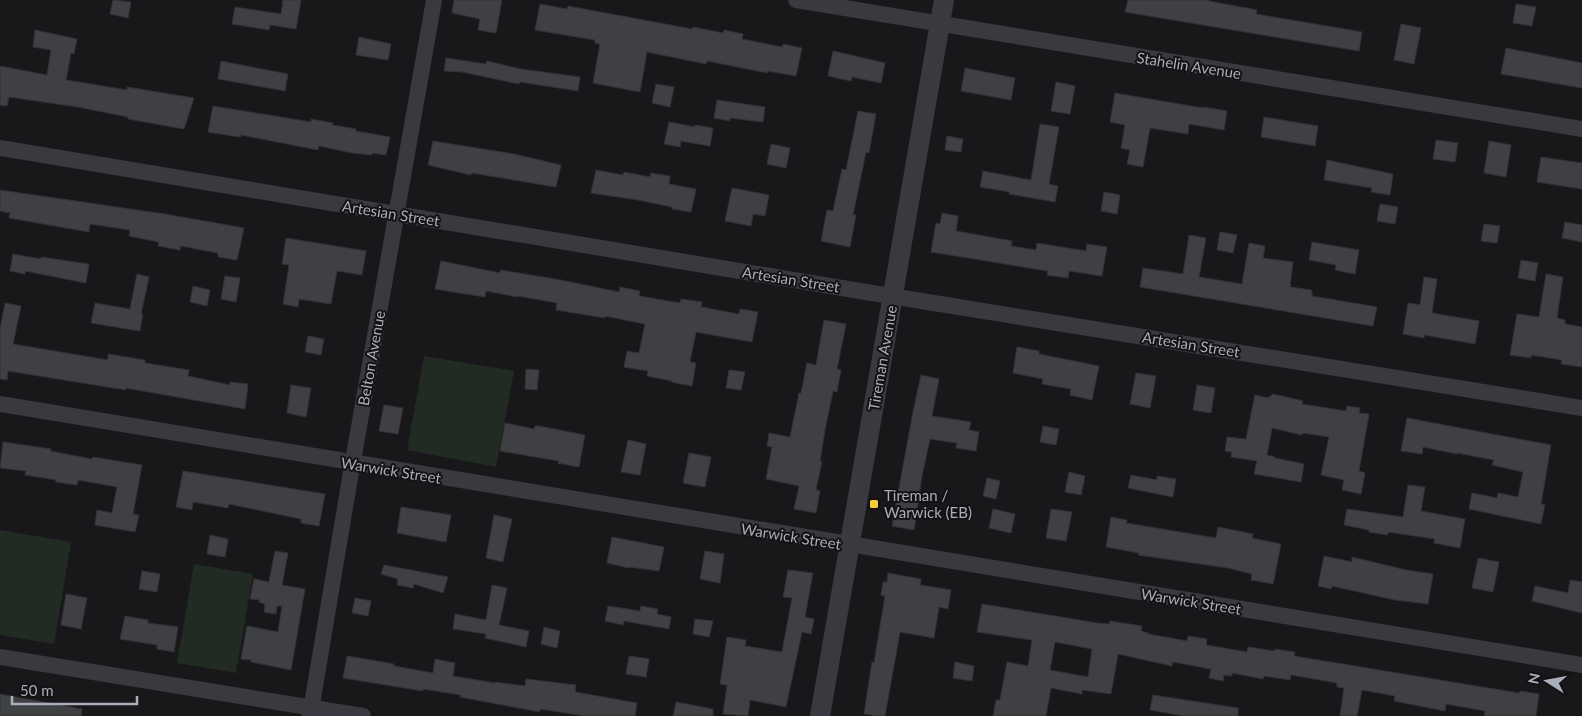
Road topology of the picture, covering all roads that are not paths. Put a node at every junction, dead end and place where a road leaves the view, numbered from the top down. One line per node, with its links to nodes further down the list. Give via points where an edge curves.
1 (434, 0): 7 (street, Belton Avenue)
2 (796, 0): 4 (street, Stahelin Avenue)
3 (944, 0): 4 (street, Tireman Avenue)
4 (940, 24): 5 (street, Stahelin Avenue); 8 (street, Tireman Avenue)
5 (1582, 130)
6 (0, 148): 7 (street, Artesian Street)
7 (396, 214): 8 (street, Artesian Street); 11 (street, Belton Avenue)
8 (893, 296): 10 (street, Artesian Street); 12 (street, Tireman Avenue)
9 (0, 404): 11 (street, Warwick Street)
10 (1582, 408)
11 (352, 463): 12 (street, Warwick Street); 15 (street, Belton Avenue)
12 (850, 545): 14 (street, Warwick Street); 17 (street, Tireman Avenue)
13 (0, 657): 15 (street)
14 (1582, 665)
15 (311, 712): 16 (street)
16 (363, 716)
17 (820, 716)

